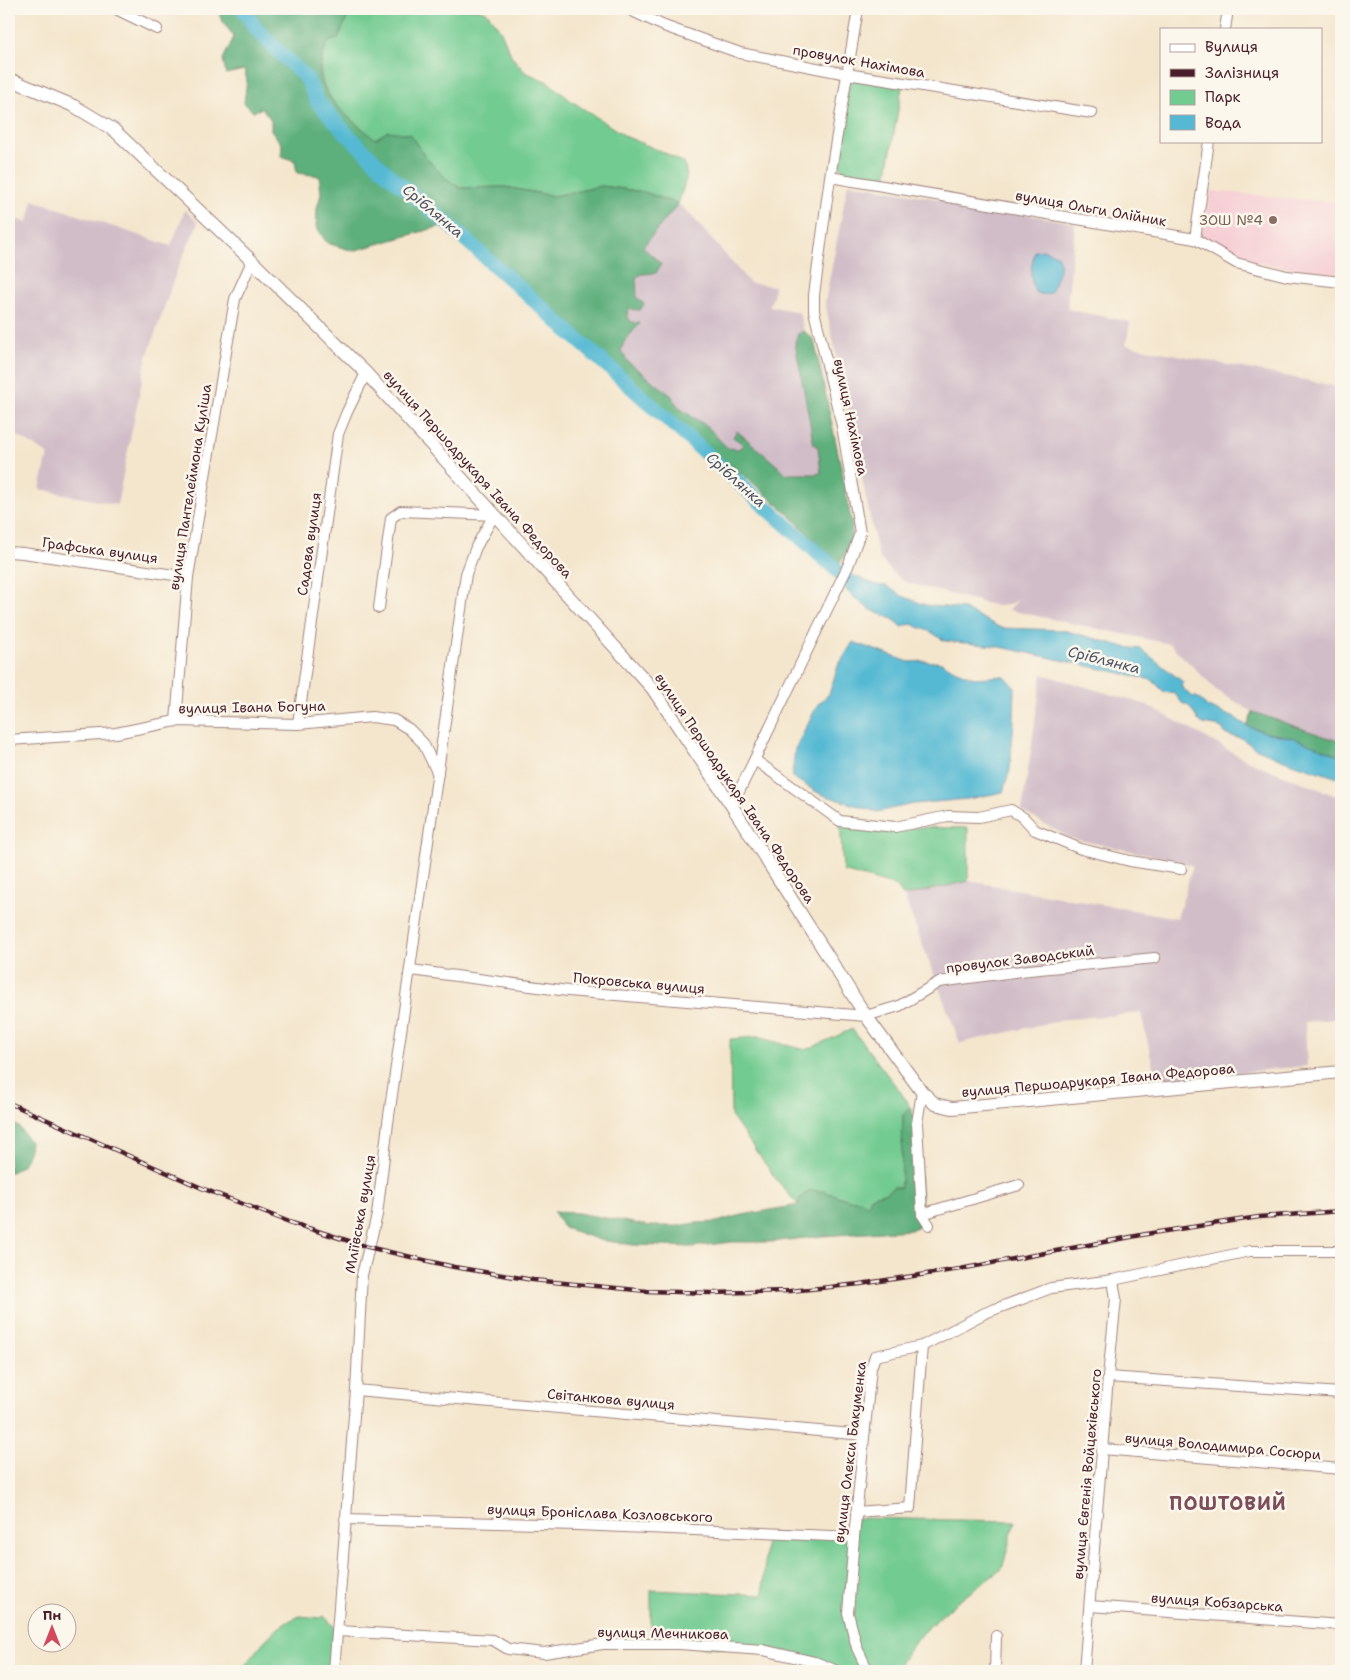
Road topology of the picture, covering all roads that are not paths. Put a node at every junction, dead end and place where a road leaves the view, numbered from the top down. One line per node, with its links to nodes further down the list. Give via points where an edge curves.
1 (116, 9): 6 (street)
2 (628, 9): 7 (street, провулок Нахімова, via 740,54)
3 (858, 9): 7 (street, вулиця Нахімова)
4 (1228, 9): 5 (street)
5 (1225, 28)
6 (157, 29)
7 (847, 74): 9 (street, провулок Нахімова); 11 (street, вулиця Нахімова)
8 (9, 78): 13 (street, вулиця Першодрукаря Івана Федорова, via 74,106 114,130)
9 (1092, 113)
10 (1209, 142): 12 (street)
11 (830, 177): 12 (street, вулиця Ольги Олійник); 23 (street, вулиця Нахімова, via 814,311 842,426 860,533 848,566)
12 (1195, 239): 14 (street, вулиця Ольги Олійник, via 1236,263 1287,276)
13 (252, 261): 15 (street, вулиця Першодрукаря Івана Федорова); 18 (street, вулиця Пантелеймона Куліша, via 235,299)
14 (1341, 282)
15 (366, 373): 16 (street, вулиця Першодрукаря Івана Федорова); 21 (street, Садова вулиця, via 338,434)
16 (494, 515): 19 (street, via 401,511 391,518); 24 (street, via 476,547 466,574); 25 (street, вулиця Першодрукаря Івана Федорова, via 652,688)
17 (9, 552): 18 (street, Графська вулиця)
18 (188, 576): 20 (street, вулиця Пантелеймона Куліша)
19 (379, 608)
20 (176, 721): 21 (street, вулиця Івана Богуна); 22 (street, вулиця Івана Богуна, via 116,733)
21 (298, 724): 24 (street, вулиця Івана Богуна, via 372,717 394,720 423,743)
22 (9, 740)
23 (755, 760): 25 (street, вулиця Нахімова); 26 (street, via 840,821 895,827 948,816 979,818 1011,810 1035,830 1081,849)
24 (438, 775): 28 (street, Мліївська вулиця)
25 (732, 806): 29 (street, вулиця Першодрукаря Івана Федорова)
26 (1181, 869)
27 (1155, 958): 29 (street, провулок Заводський, via 939,982 899,1006)
28 (411, 970): 29 (street, Покровська вулиця, via 568,991); 39 (street, Мліївська вулиця, via 377,1215 362,1275)
29 (866, 1016): 31 (street, вулиця Першодрукаря Івана Федорова)
30 (1341, 1072): 31 (street, вулиця Першодрукаря Івана Федорова, via 952,1108 935,1104)
31 (922, 1092): 33 (street, via 917,1122)
32 (1018, 1184): 33 (street)
33 (922, 1214): 34 (street)
34 (929, 1225)
35 (1341, 1251): 36 (street, вулиця Олекси Бакуменка, via 1250,1251)
36 (1113, 1280): 37 (street, вулиця Олекси Бакуменка, via 1050,1288 985,1313); 38 (street, вулиця Євгенія Войцехівського, via 1116,1299)
37 (922, 1346): 41 (street, вулиця Олекси Бакуменка, via 875,1356); 44 (street, via 910,1508)
38 (1108, 1377): 40 (street); 42 (street, вулиця Євгенія Войцехівського)
39 (356, 1390): 41 (street, Світанкова вулиця); 45 (street, Мліївська вулиця)
40 (1341, 1393)
41 (864, 1435): 44 (street, вулиця Олекси Бакуменка)
42 (1102, 1449): 43 (street, вулиця Володимира Сосюри); 47 (street, вулиця Євгенія Войцехівського)
43 (1341, 1469)
44 (856, 1512): 46 (street, вулиця Олекси Бакуменка)
45 (345, 1519): 46 (street, вулиця Броніслава Козловського); 49 (street, Мліївська вулиця)
46 (854, 1537): 53 (street, вулиця Олекси Бакуменка, via 848,1613)
47 (1090, 1606): 48 (street, вулиця Кобзарська); 55 (street, вулиця Євгенія Войцехівського)
48 (1341, 1625)
49 (338, 1631): 51 (street, Мліївська вулиця); 52 (street, вулиця Мечникова, via 492,1640 508,1648 544,1653 603,1644 680,1644 763,1650)
50 (996, 1636): 54 (street)
51 (334, 1671)
52 (837, 1671)
53 (868, 1671)
54 (995, 1671)
55 (1084, 1671)

